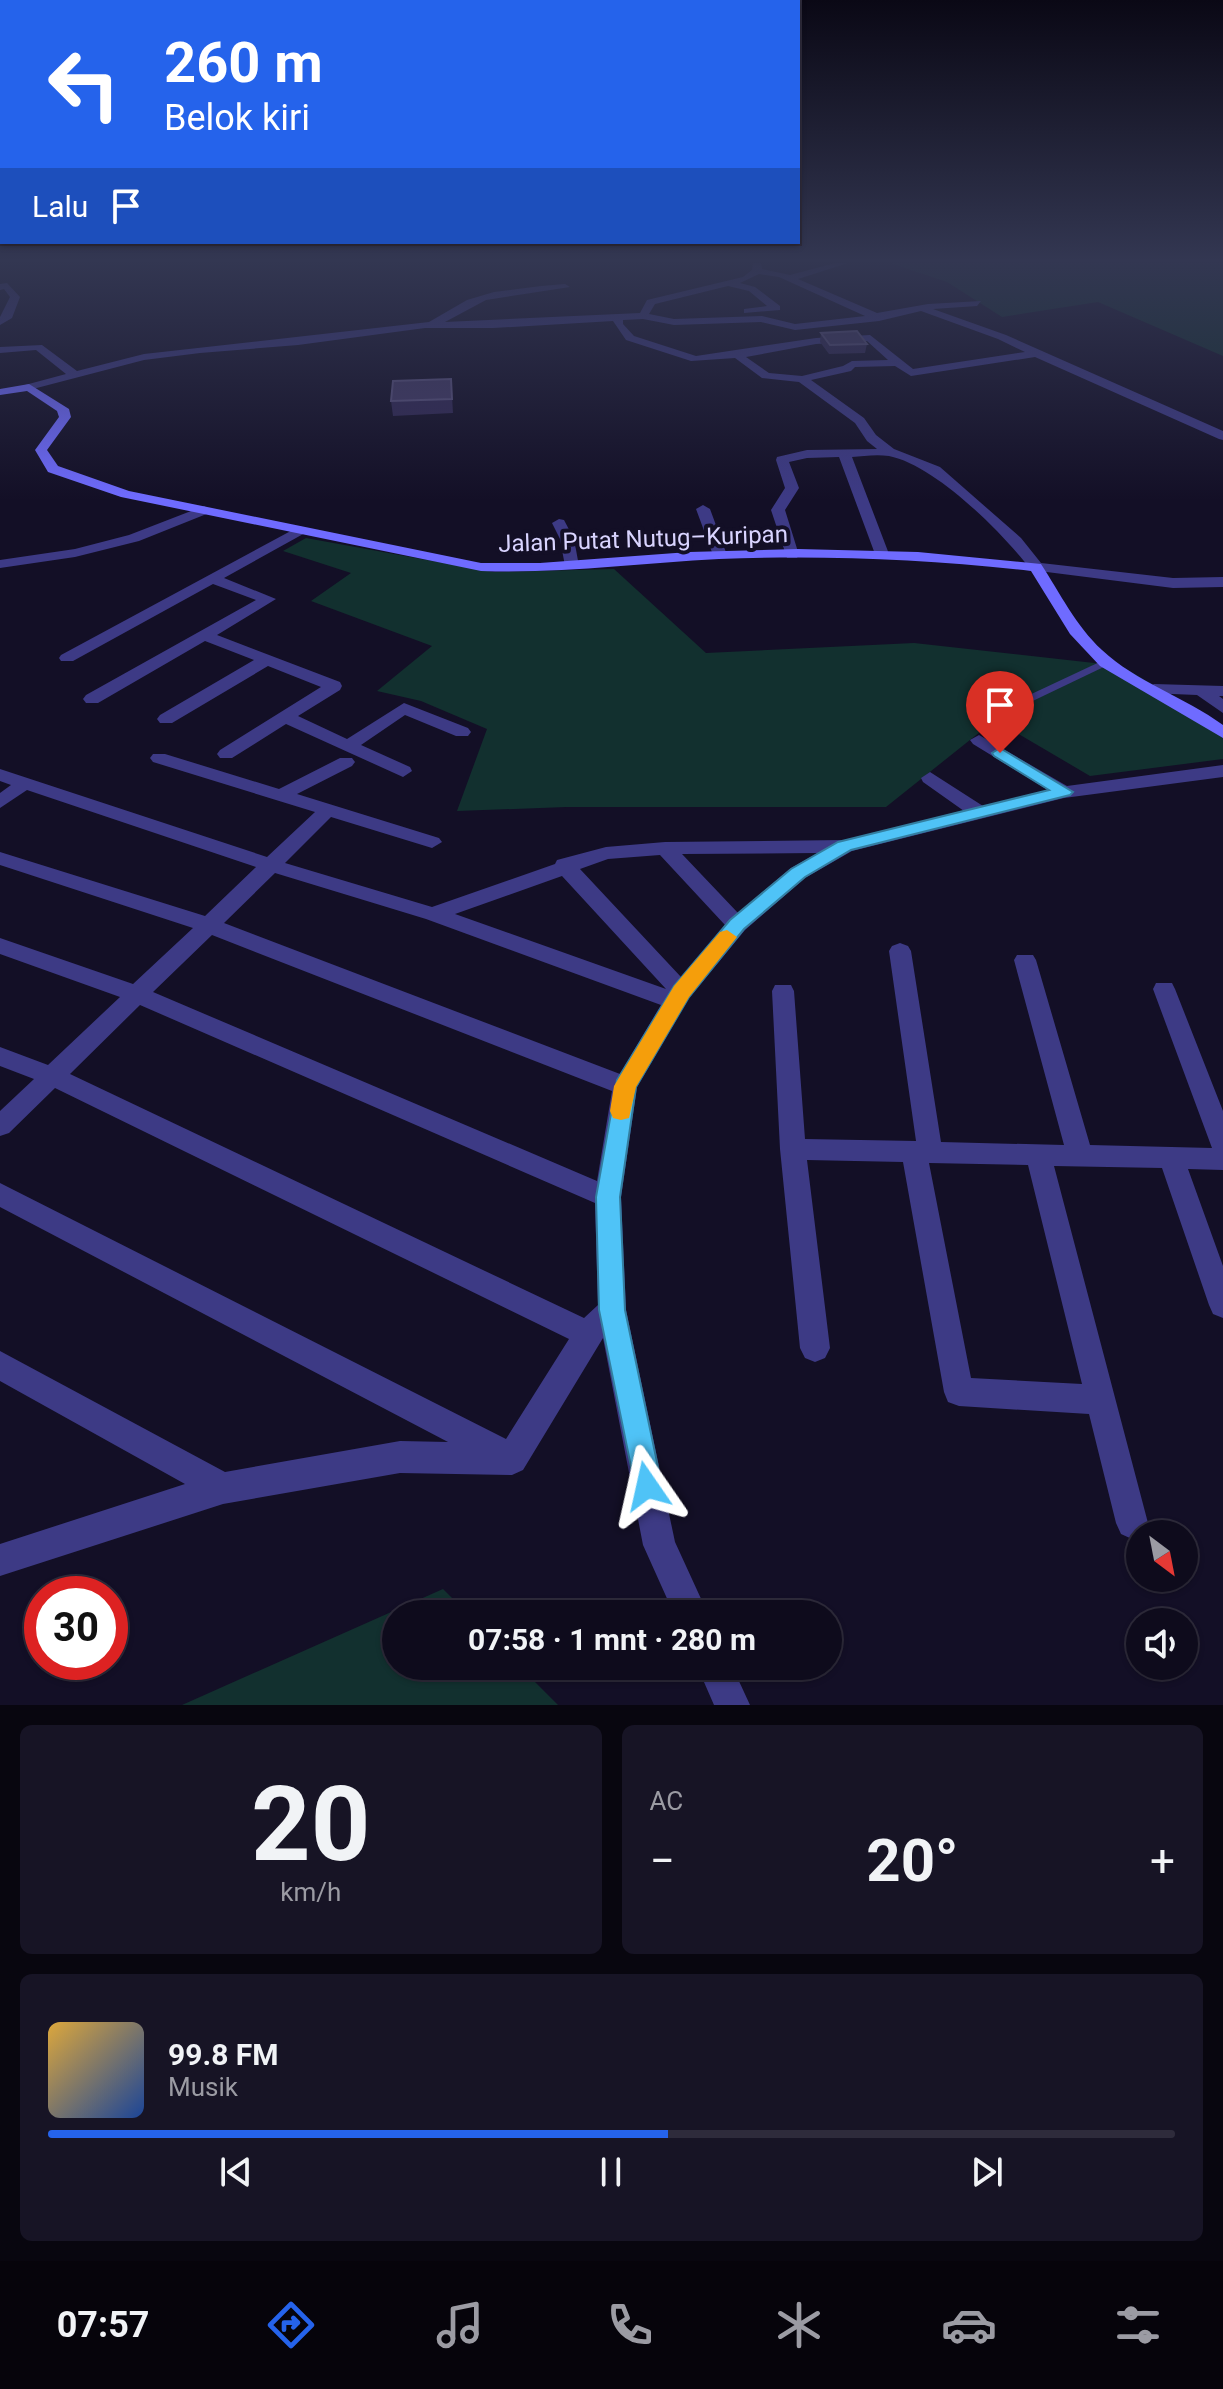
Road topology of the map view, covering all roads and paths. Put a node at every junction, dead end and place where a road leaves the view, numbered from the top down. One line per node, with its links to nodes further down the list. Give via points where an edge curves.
1 (271, 343): 10 (street, via 144,357)
2 (644, 343): 8 (street, via 695,359)
3 (807, 343): 8 (street)
4 (875, 343): 9 (street)
5 (1013, 343): 7 (street)
6 (5, 350): 10 (street, via 38,347)
7 (1036, 354): 9 (street, via 911,373); 14 (street)
8 (737, 355): 11 (street, via 766,376)
9 (898, 363): 11 (street, via 852,364)
10 (75, 375): 12 (street)
11 (802, 379): 16 (street, via 860,421)
12 (29, 387): 13 (street); 18 (street, Jalan Putat Nutug–Kuripan, via 63,409 65,417 41,450 53,469 126,494)
13 (0, 392)
14 (1223, 436)
15 (843, 451): 16 (street); 21 (street); 23 (street, via 782,460 792,488 778,510)
16 (890, 452): 26 (street, via 935,470 956,486 1016,541)
17 (703, 509): 22 (street)
18 (204, 510): 20 (street, Jalan Putat Nutug–Kuripan); 24 (street, via 134,538)
19 (559, 523): 25 (street)
20 (300, 530): 25 (street, Jalan Putat Nutug–Kuripan, via 481,567); 27 (street)
21 (882, 554): 23 (street, Jalan Putat Nutug–Kuripan); 26 (street, Jalan Putat Nutug–Kuripan)
22 (720, 555): 23 (street, Jalan Putat Nutug–Kuripan); 25 (street, Jalan Putat Nutug–Kuripan)
23 (792, 555)
24 (0, 564)
25 (572, 566)
26 (1036, 567): 28 (street, via 1173,583); 32 (street, via 1060,607)
27 (214, 579): 29 (street, via 268,599); 30 (street)
28 (1223, 582)
29 (204, 635): 31 (street); 36 (street)
30 (67, 658)
31 (268, 659): 39 (street, via 334,686); 40 (street)
32 (1106, 662): 33 (street); 38 (lane)
33 (1154, 689): 34 (street); 42 (street)
34 (1201, 690): 35 (street); 37 (street)
35 (1223, 691)
36 (92, 699)
37 (1223, 708)
38 (995, 714)
39 (285, 717): 44 (street); 45 (street)
40 (166, 719)
41 (462, 732): 45 (street, via 404,708)
42 (1223, 733)
43 (979, 740): 52 (street)
44 (226, 754)
45 (347, 754): 47 (street); 53 (street)
46 (159, 758): 53 (street)
47 (403, 771)
48 (1223, 771): 52 (street)
49 (0, 775): 51 (street)
50 (930, 778): 56 (street)
51 (24, 784): 54 (street); 61 (street)
52 (1064, 792): 56 (street)
53 (281, 795): 55 (street)
54 (0, 802)
55 (328, 810): 57 (street); 61 (street)
56 (979, 812): 58 (street)
57 (432, 842)
58 (845, 846): 59 (street); 65 (street, via 798,873)
59 (665, 848): 62 (street, via 606,853); 65 (street)
60 (0, 858): 64 (street)
61 (270, 865): 63 (street); 64 (street)
62 (564, 865): 63 (street); 72 (street)
63 (433, 914): 72 (street)
64 (208, 925): 71 (street); 75 (street)
65 (737, 925): 72 (street)
66 (0, 946): 71 (street)
67 (900, 951): 79 (street)
68 (1025, 960): 81 (street)
69 (1164, 989): 77 (street)
70 (783, 991): 78 (street)
71 (137, 994): 74 (street); 85 (street)
72 (679, 997): 75 (street)
73 (0, 1056): 74 (street)
74 (52, 1076): 76 (street); 88 (street)
75 (625, 1086): 85 (street)
76 (0, 1126)
77 (1223, 1144)
78 (793, 1149): 79 (street); 89 (street)
79 (922, 1152): 80 (street); 91 (street, via 959,1392)
80 (1038, 1154): 81 (street); 91 (street)
81 (1080, 1155): 82 (street)
82 (1171, 1158): 83 (street); 86 (street)
83 (1223, 1159)
84 (0, 1194): 92 (street)
85 (608, 1197): 87 (street)
86 (1223, 1305)
87 (612, 1310): 88 (street); 96 (street, via 659,1545)
88 (588, 1334): 92 (street)
89 (815, 1348)
90 (0, 1365): 93 (street)
91 (1100, 1400): 94 (street)
92 (512, 1459): 93 (street, via 400,1457)
93 (223, 1488): 95 (street)
94 (1131, 1520)
95 (0, 1560)
96 (685, 1600)
97 (720, 1680): 98 (street)
98 (732, 1705)

